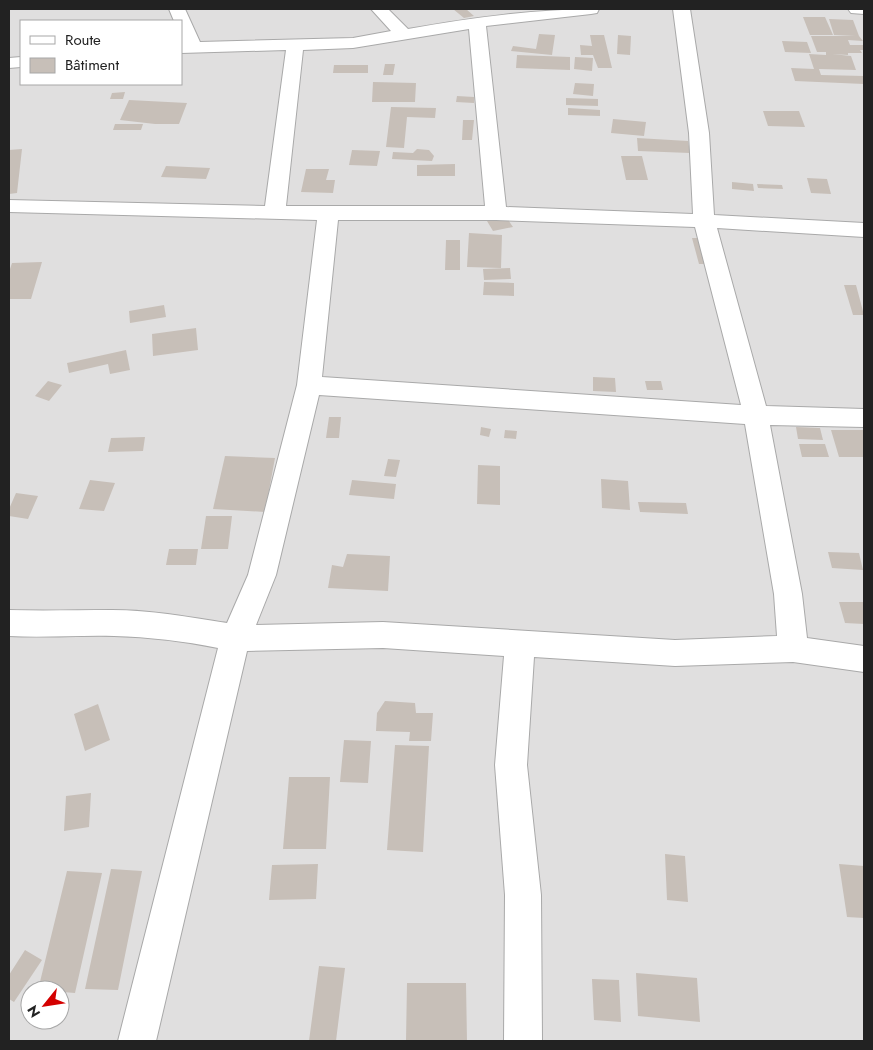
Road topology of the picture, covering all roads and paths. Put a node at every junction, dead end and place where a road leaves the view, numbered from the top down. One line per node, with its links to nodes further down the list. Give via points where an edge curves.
1 (379, 9): 8 (street)
2 (590, 9): 6 (street)
3 (682, 9): 15 (street, via 699,133)
4 (857, 9): 5 (street)
5 (864, 10)
6 (477, 22): 8 (street); 14 (street)
7 (182, 30): 10 (street)
8 (404, 35): 9 (street, via 353,43)
9 (295, 46): 10 (street); 12 (street)
10 (187, 48)
11 (9, 206): 12 (street)
12 (274, 213): 13 (street)
13 (328, 213): 14 (street); 17 (street)
14 (496, 213): 15 (street)
15 (704, 221): 16 (street); 18 (street)
16 (864, 230)
17 (309, 385): 18 (street); 21 (street, via 262,575)
18 (756, 415): 19 (street); 23 (street, via 788,594)
19 (864, 418)
20 (9, 623): 21 (street, via 114,623 192,630)
21 (235, 638): 22 (street, via 383,635); 25 (street)
22 (520, 642): 23 (street, via 675,652); 26 (street, via 511,765 523,895)
23 (793, 649): 24 (street)
24 (864, 659)
25 (137, 1041)
26 (523, 1041)

